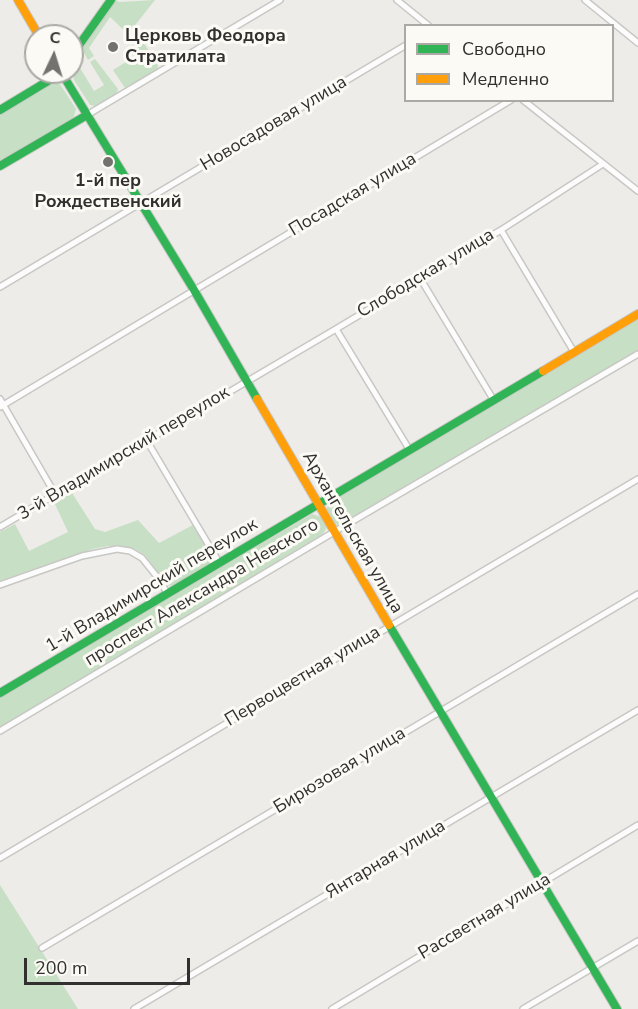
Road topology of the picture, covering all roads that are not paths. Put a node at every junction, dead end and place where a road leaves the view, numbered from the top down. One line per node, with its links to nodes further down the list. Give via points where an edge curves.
1 (18, 0): 6 (street)
2 (111, 0): 8 (street)
3 (280, 0): 16 (street)
4 (397, 0): 7 (street)
5 (585, 0): 9 (street)
6 (32, 24)
7 (427, 24)
8 (84, 38)
9 (637, 41)
10 (404, 46): 20 (street, Новосадовая улица)
11 (43, 84): 15 (street)
12 (68, 84): 16 (street, Архангельская улица)
13 (508, 102): 24 (street, Посадская улица)
14 (526, 102): 17 (street)
15 (0, 110)
16 (87, 115): 18 (street); 20 (street, Архангельская улица)
17 (603, 164): 19 (street); 21 (street, Слободская улица)
18 (0, 166)
19 (638, 191)
20 (142, 203): 23 (street, Новосадовая улица); 24 (street, Архангельская улица)
21 (501, 230): 22 (street, Слободская улица); 27 (street)
22 (420, 278): 26 (street, Слободская улица); 30 (street)
23 (0, 287)
24 (194, 290): 29 (street, Архангельская улица); 31 (street, Посадская улица)
25 (638, 314): 27 (street, проспект Александра Невского)
26 (336, 329): 29 (street, Слободская улица); 33 (street)
27 (574, 352): 30 (street, проспект Александра Невского)
28 (638, 354): 38 (street, проспект Александра Невского)
29 (247, 381): 32 (street, 3-й Владимирский переулок); 36 (street, Архангельская улица)
30 (492, 399): 33 (street, проспект Александра Невского)
31 (1, 404): 35 (street)
32 (147, 441): 35 (street, 3-й Владимирский переулок); 39 (street)
33 (409, 449): 36 (street, проспект Александра Невского)
34 (638, 479): 43 (street, Первоцветная улица)
35 (55, 494): 37 (street, 3-й Владимирский переулок)
36 (319, 504): 38 (street, Архангельская улица); 39 (street, 1-й Владимирский переулок)
37 (0, 526)
38 (333, 531): 43 (street, Архангельская улица); 47 (street, проспект Александра Невского)
39 (220, 564): 41 (street, 1-й Владимирский переулок)
40 (0, 585): 41 (street, via 82,556 117,549 142,558)
41 (167, 594): 44 (street, 1-й Владимирский переулок)
42 (638, 594): 46 (street, Бирюзовая улица)
43 (389, 626): 46 (street, Архангельская улица); 50 (street, Первоцветная улица)
44 (0, 693)
45 (638, 710): 48 (street, Янтарная улица)
46 (441, 711): 48 (street, Архангельская улица); 53 (street, Бирюзовая улица)
47 (0, 731)
48 (491, 798): 51 (street, Архангельская улица); 55 (street, Янтарная улица)
49 (638, 825): 51 (street, Рассветная улица)
50 (0, 858)
51 (541, 882): 54 (street, Архангельская улица); 56 (street, Рассветная улица)
52 (638, 941): 54 (street)
53 (42, 948)
54 (593, 968): 57 (street); 58 (street, Архангельская улица)
55 (134, 1009)
56 (332, 1009)
57 (523, 1009)
58 (617, 1009)

